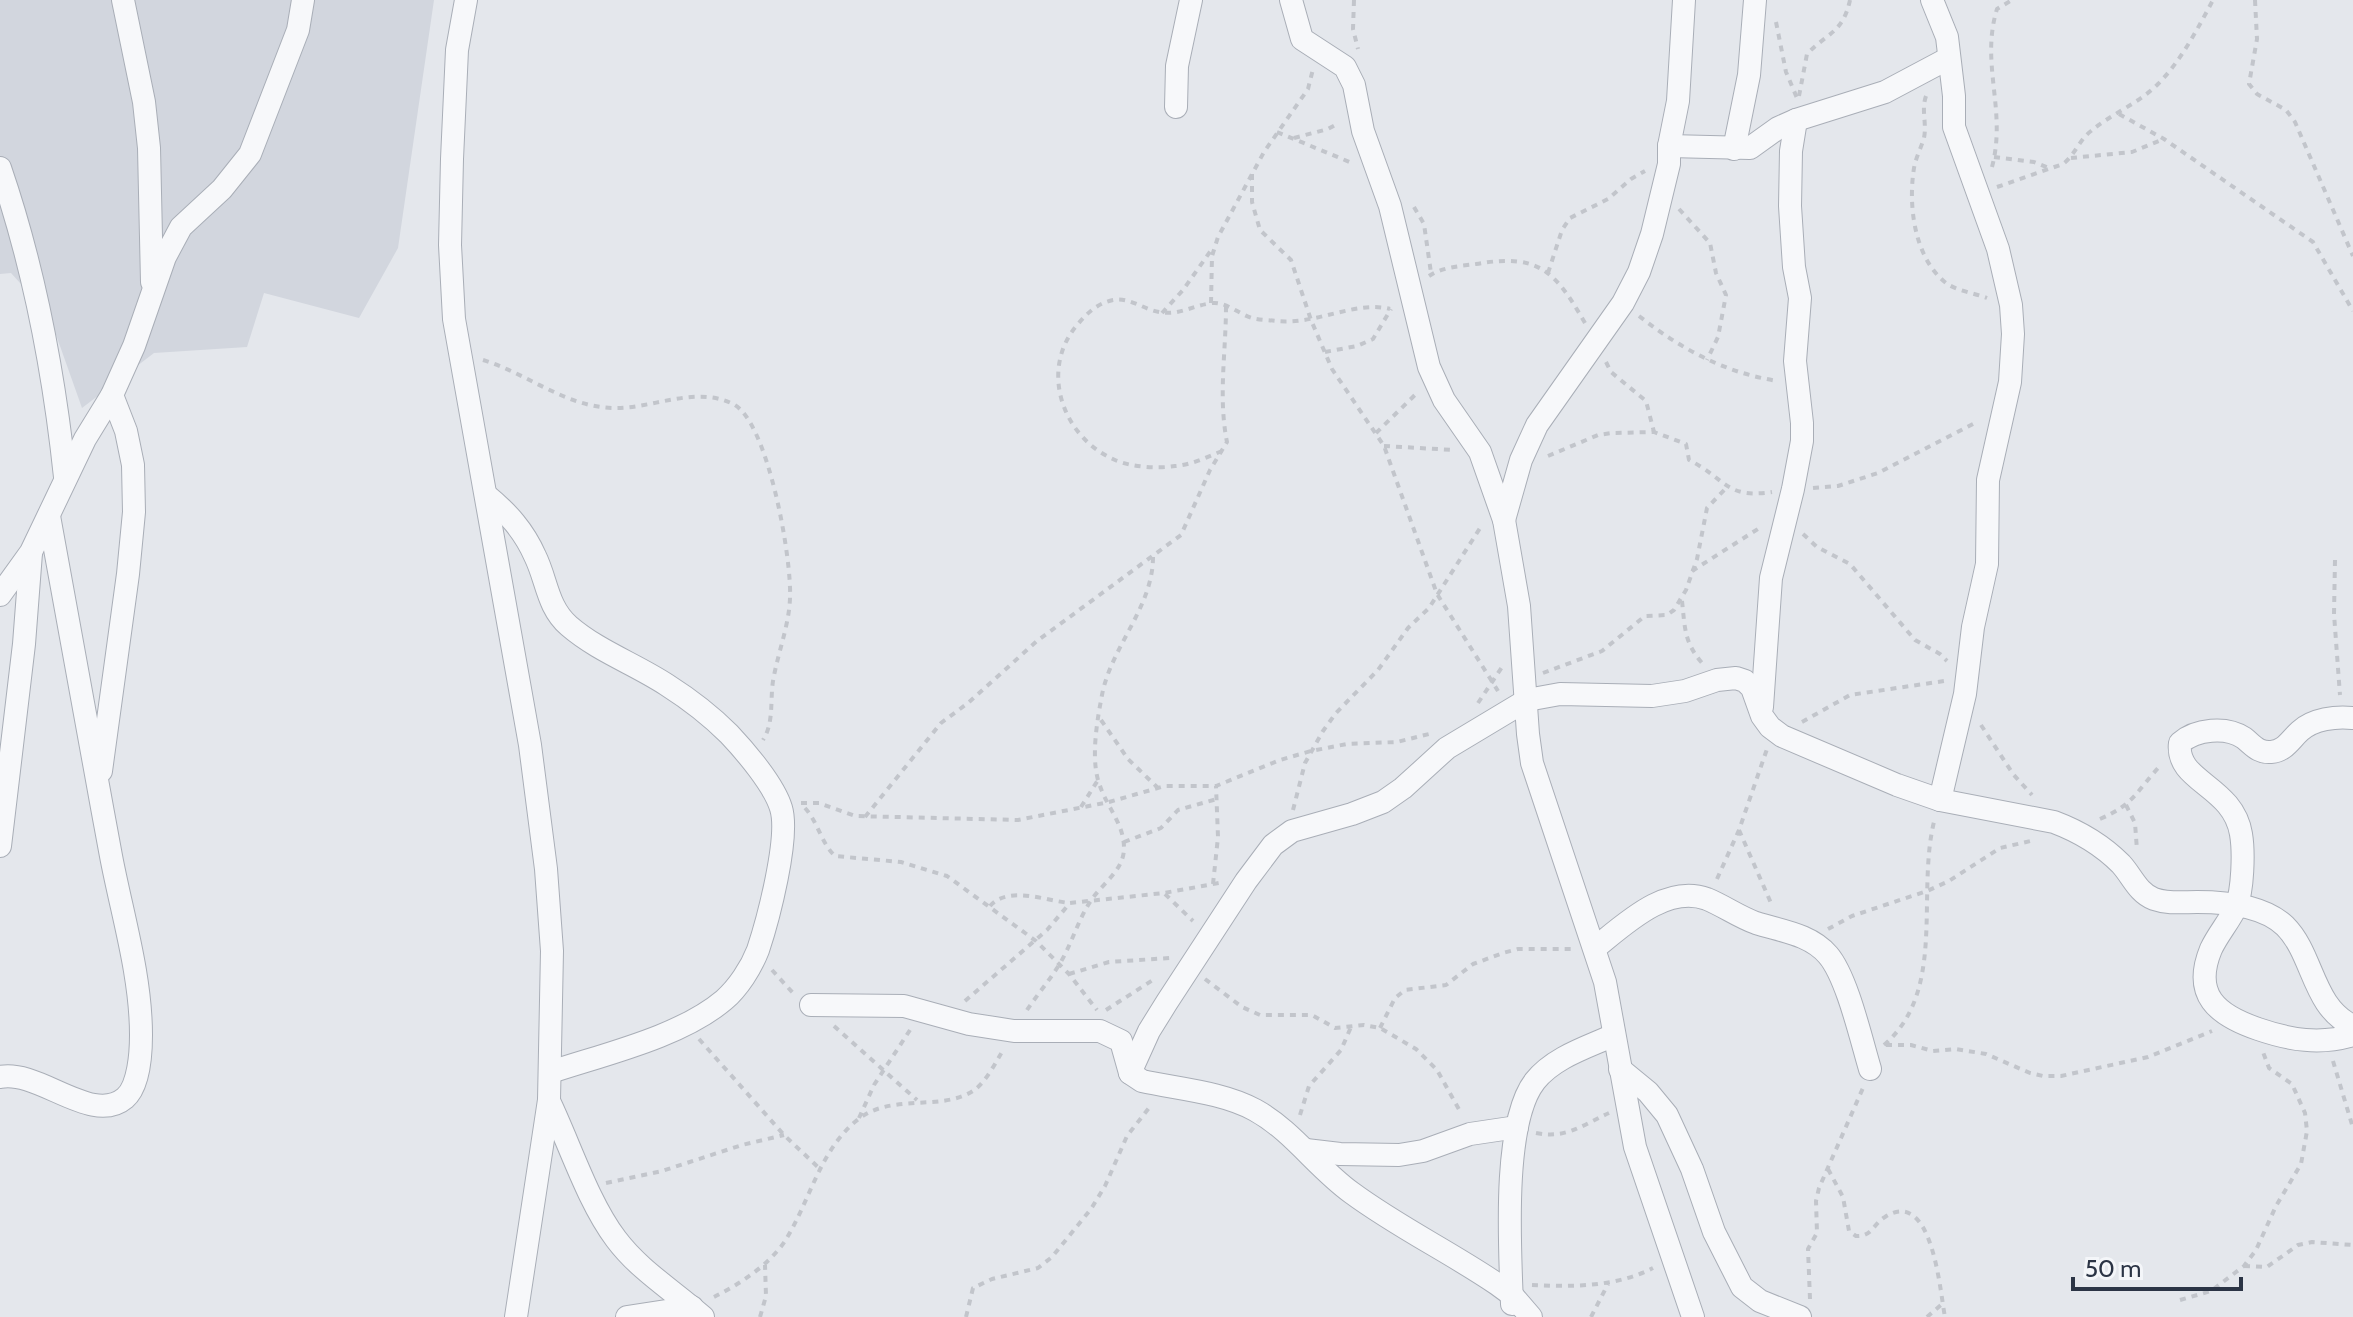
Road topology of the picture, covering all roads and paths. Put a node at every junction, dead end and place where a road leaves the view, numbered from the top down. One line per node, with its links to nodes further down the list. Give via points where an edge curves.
1 (123, 0): 37 (street, via 149,148)
2 (303, 0): 37 (street, via 298,30 250,154 181,227)
3 (466, 0): 48 (street, via 457,50 451,216)
4 (1191, 0): 17 (street, via 1177,66)
5 (1291, 0): 14 (street, via 1302,39)
6 (1684, 0): 23 (street, via 1678,101)
7 (1755, 0): 24 (street, via 1749,75)
8 (1850, 0): 13 (path, via 1838,29 1807,54 1798,102)
9 (1932, 0): 15 (street, via 1944,24)
10 (2012, 0): 25 (path, via 1997,9 1992,24 1991,72 1999,125)
11 (2213, 0): 18 (path, via 2158,84)
12 (2255, 0): 35 (path, via 2257,39 2249,84 2295,122)
13 (1774, 15)
14 (1313, 47): 16 (street, via 1345,67); 20 (path, via 1308,89)
15 (1943, 62): 19 (street, via 1885,92); 33 (street, via 1954,96 1954,127); 39 (path, via 1922,107 1925,135 1914,164 1919,243 1947,284)
16 (1358, 106): 21 (path, via 1328,129); 29 (street)
17 (1176, 107)
18 (2119, 114): 22 (path); 26 (path, via 2088,133)
19 (1796, 120): 24 (street, via 1750,148); 52 (street, via 1790,176 1800,298)
20 (1277, 132): 21 (path); 31 (path)
21 (1292, 138): 29 (path)
22 (2164, 139): 26 (path, via 2132,152); 44 (path, via 2313,242)
23 (1669, 146): 24 (street); 32 (street); 36 (path, via 1608,199 1570,218)
24 (1734, 149)
25 (1994, 157): 28 (path); 30 (path)
26 (2071, 158): 28 (path)
27 (0, 168): 61 (street, via 28,261)
28 (2051, 169): 33 (path, via 1987,191)
29 (1377, 171): 38 (street)
30 (1991, 172)
31 (1252, 174): 34 (path); 46 (path, via 1255,218 1291,260)
32 (1662, 189): 41 (street, via 1652,234); 50 (path, via 1710,243 1726,295 1718,337)
33 (1984, 209): 54 (street, via 2011,305)
34 (1214, 246): 40 (path); 45 (path)
35 (2353, 256)
36 (1548, 273): 38 (path, via 1520,261 1456,267 1431,273); 47 (path)
37 (152, 291): 53 (street)
38 (1412, 300): 43 (path); 51 (street)
39 (1994, 302)
40 (1211, 303): 42 (path); 45 (path)
41 (1623, 303): 47 (street); 50 (path)
42 (1226, 306): 46 (path, via 1252,318); 58 (path)
43 (1390, 309): 46 (path, via 1368,306); 49 (path, via 1373,339)
44 (2353, 311)
45 (1162, 313): 58 (path, via 1116,299 1093,308 1060,352 1057,384 1063,405 1085,439 1117,461 1173,467)
46 (1311, 320): 49 (path)
47 (1596, 344): 55 (path, via 1611,372 1646,401); 60 (street, via 1554,397)
48 (460, 352): 64 (street); 86 (path, via 589,404 613,408 716,397 749,418 776,497 791,592 767,733)
49 (1325, 352): 56 (path, via 1344,390)
50 (1707, 360): 52 (path, via 1756,378)
51 (1433, 377): 56 (path); 59 (street)
52 (1796, 384): 63 (street, via 1802,423)
53 (112, 395): 61 (street); 88 (street, via 133,465 134,512)
54 (2006, 403): 63 (path, via 1968,429 1878,473 1838,486); 78 (street, via 1988,480 1989,542)
55 (1654, 432): 60 (path, via 1598,435 1547,456); 62 (path, via 1686,444 1689,460)
56 (1376, 433): 57 (path)
57 (1384, 446): 59 (path); 72 (path)
58 (1223, 451): 69 (path, via 1181,535)
59 (1480, 452): 65 (street)
60 (1521, 460): 65 (street)
61 (65, 478): 67 (street)
62 (1728, 486): 63 (path, via 1743,494); 71 (path, via 1707,508)
63 (1793, 489): 66 (street)
64 (486, 495): 86 (street, via 521,529 551,604 569,626 667,685); 135 (street, via 546,869)
65 (1501, 512): 72 (path, via 1473,537); 79 (street, via 1519,606)
66 (1786, 512): 71 (path); 75 (street, via 1771,578); 78 (path, via 1817,547 1850,564 1915,640 1945,659)
67 (49, 516): 68 (street); 88 (street)
68 (31, 552): 73 (street); 100 (street)
69 (1153, 557): 80 (path, via 1146,590 1104,687); 95 (path, via 1037,641 941,723)
70 (2335, 560): 81 (path, via 2336,652)
71 (1692, 571): 74 (path)
72 (1437, 594): 79 (path); 84 (path, via 1378,670 1336,713)
73 (0, 595)
74 (1682, 599): 77 (path, via 1690,648); 79 (path, via 1667,615 1641,618 1592,657 1542,674)
75 (1765, 644): 77 (street); 82 (street)
76 (1947, 675): 82 (path, via 1941,683 1850,695)
77 (1723, 679): 79 (street, via 1652,696 1560,694); 82 (street, via 1745,681)
78 (1965, 694): 92 (street); 96 (path, via 2013,774)
79 (1521, 701): 83 (street); 113 (street, via 1532,763)
80 (1099, 717): 87 (path); 90 (path, via 1128,759)
81 (2349, 717): 85 (street, via 2309,725 2273,752 2262,752 2233,733 2207,731 2188,736)
82 (1771, 726): 92 (street); 97 (path, via 1765,760)
83 (1471, 733): 84 (path, via 1436,732 1397,742); 98 (street, via 1383,802)
84 (1311, 751): 89 (path); 98 (path)
85 (2179, 752): 96 (path, via 2118,811); 107 (street, via 2182,765 2226,800 2236,816 2242,865)
86 (745, 753): 114 (street, via 775,794 784,828)
87 (1098, 780): 93 (path); 94 (path)
88 (99, 784): 137 (street, via 137,986 141,1036 136,1078 127,1096 113,1106 94,1105 23,1076)
89 (1216, 786): 90 (path); 91 (path)
90 (1158, 788): 93 (path)
91 (1217, 799): 99 (path, via 1178,810 1161,828); 102 (path)
92 (1940, 800): 96 (street)
93 (1109, 802): 94 (path); 99 (path)
94 (1081, 807): 95 (path, via 1018,820)
95 (865, 817): 108 (path, via 819,803 799,803 835,856 889,860 937,872)
96 (2062, 825): 107 (street, via 2106,851 2154,899); 112 (path, via 2036,840 1988,853 1927,891 1839,922)
97 (1739, 830): 105 (path); 110 (path)
98 (1292, 831): 101 (street, via 1273,845)
99 (1124, 842): 104 (path, via 1120,864)
100 (0, 846)
101 (1246, 881): 102 (path); 115 (street)
102 (1213, 884): 103 (path)
103 (1164, 893): 104 (path); 109 (path)
104 (1092, 899): 106 (path); 116 (path)
105 (1709, 900): 110 (street, via 1745,919); 113 (street, via 1678,895 1628,922)
106 (1070, 903): 108 (path, via 1012,894); 111 (path)
107 (2237, 905): 121 (street, via 2205,969 2213,1004); 123 (street, via 2284,926 2332,1010)
108 (990, 906): 111 (path)
109 (1196, 923)
110 (1779, 928): 112 (street)
111 (1036, 941): 116 (path); 120 (path)
112 (1816, 944): 133 (street, via 1838,974)
113 (1595, 948): 125 (path, via 1518,949 1495,956 1462,970 1446,985 1405,990); 128 (street)
114 (757, 952): 119 (path, via 780,981); 122 (street, via 724,1000)
115 (1193, 962): 117 (path, via 1120,961); 124 (path, via 1222,994 1260,1015 1312,1015 1335,1028); 136 (street, via 1149,1031)
116 (1060, 963): 117 (path); 127 (path)
117 (1069, 974): 118 (path, via 1101,1014)
118 (1160, 975)
119 (811, 1005): 120 (street, via 904,1006); 134 (path)
120 (943, 1016): 127 (street); 134 (path, via 916,1022)
121 (2239, 1023): 126 (street); 131 (path, via 2148,1057 2061,1076 2030,1073 1986,1054)
122 (685, 1024): 135 (street); 147 (path)
123 (2353, 1026)
124 (1351, 1027): 125 (path); 145 (path, via 1341,1050 1309,1086)
125 (1380, 1028): 146 (path, via 1416,1049 1437,1070)
126 (2261, 1030): 130 (street, via 2305,1041); 155 (path, via 2265,1061 2298,1095 2307,1131 2301,1164)
127 (1014, 1031): 136 (street, via 1114,1035 1121,1041); 140 (path, via 974,1090)
128 (1614, 1035): 132 (street); 143 (street, via 1552,1065 1535,1081)
129 (2353, 1035): 130 (street)
130 (2328, 1040): 144 (path)
131 (1884, 1045)
132 (1620, 1069): 141 (street); 168 (street, via 1667,1115 1742,1287 1760,1301)
133 (1870, 1069)
134 (883, 1071): 140 (path); 142 (path)
135 (551, 1072): 139 (street)
136 (1130, 1073): 138 (street)
137 (3, 1074)
138 (1165, 1086): 145 (street, via 1254,1109); 165 (path, via 1127,1136 1091,1209 1052,1257 1038,1268 973,1288)
139 (549, 1100): 151 (street); 162 (street)
140 (919, 1101): 142 (path, via 888,1105)
141 (1626, 1106): 143 (path, via 1559,1136); 153 (street, via 1646,1185)
142 (858, 1119): 150 (path)
143 (1517, 1127): 146 (street); 157 (street, via 1509,1207)
144 (2353, 1128)
145 (1287, 1133): 148 (street)
146 (1470, 1134): 148 (street, via 1399,1155)
147 (784, 1135): 150 (path); 151 (path)
148 (1306, 1150): 157 (street, via 1352,1194)
149 (1828, 1168): 159 (path, via 1843,1197 1849,1231 1856,1236 1869,1234 1885,1216 1897,1213 1923,1224 1936,1260)
150 (820, 1169): 154 (path, via 784,1242)
151 (588, 1187): 160 (street, via 618,1241)
152 (2353, 1245): 155 (path, via 2312,1242 2298,1245 2267,1267)
153 (1672, 1256): 156 (path, via 1640,1274); 161 (street)
154 (765, 1265): 160 (path); 164 (path)
155 (2244, 1266): 158 (path, via 2211,1291)
156 (1609, 1282): 157 (path); 167 (path)
157 (1512, 1299): 166 (street)
158 (2180, 1300)
159 (1942, 1304): 169 (path); 170 (path)
160 (698, 1312): 163 (street)
161 (1691, 1316)
162 (516, 1317)
163 (627, 1317)
164 (760, 1317)
165 (966, 1317)
166 (1531, 1317)
167 (1591, 1317)
168 (1800, 1317)
169 (1927, 1317)
170 (1945, 1317)

